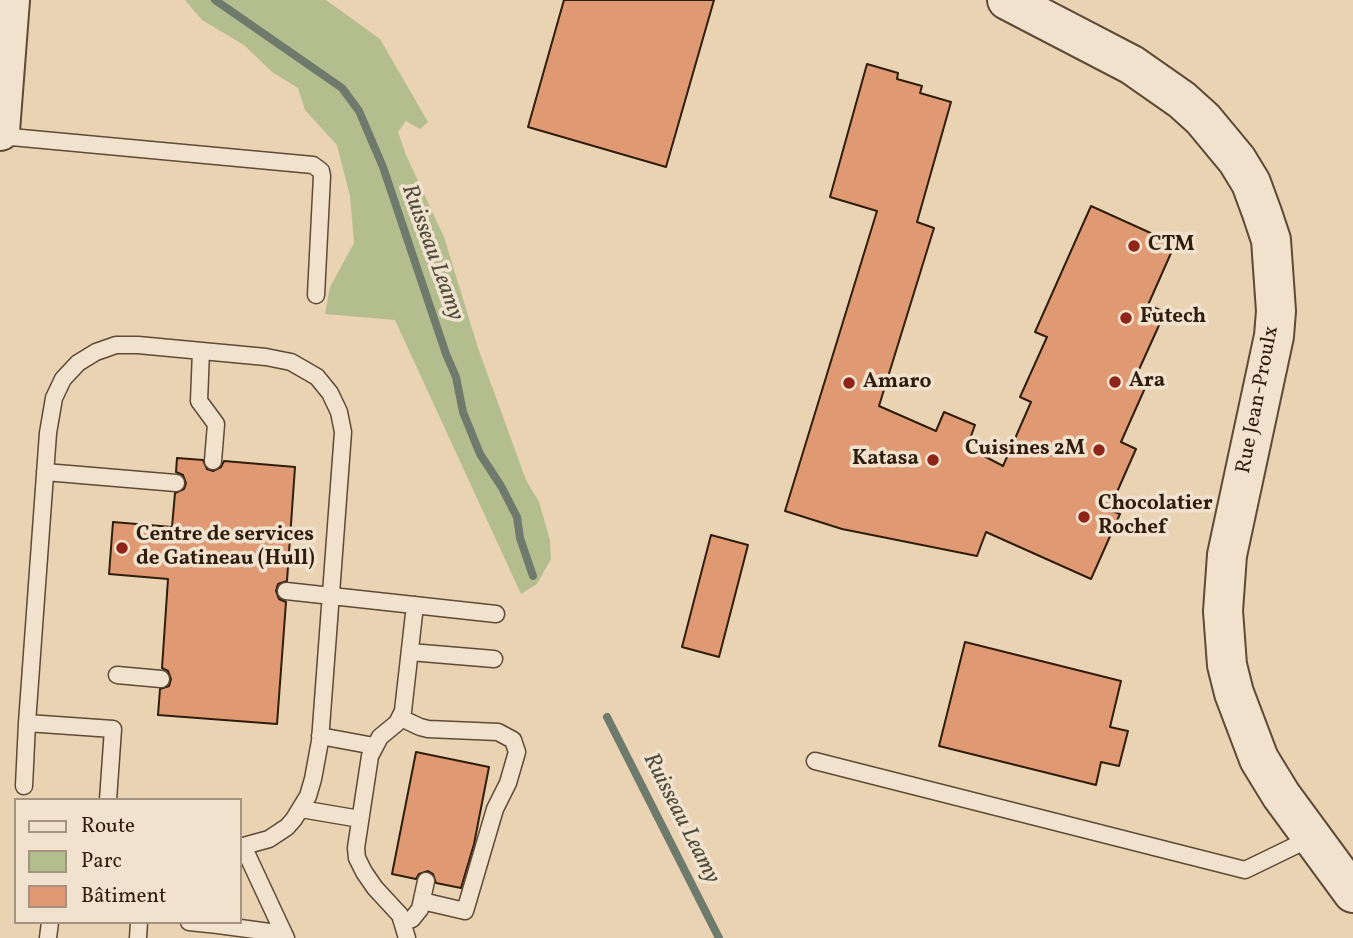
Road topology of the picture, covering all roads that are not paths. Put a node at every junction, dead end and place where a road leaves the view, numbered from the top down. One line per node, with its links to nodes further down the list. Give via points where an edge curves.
1 (10, 0): 4 (street)
2 (1007, 0): 3 (street, Rue Jean-Proulx)
3 (1047, 9): 27 (street, Rue Jean-Proulx, via 1192,109 1251,183 1271,240 1277,301 1274,336 1227,555 1224,637 1234,693 1259,759)
4 (0, 134): 5 (lane, via 313,164 322,176)
5 (316, 295)
6 (201, 351): 7 (lane, via 199,401 216,424); 8 (lane, via 116,345 78,363 54,398); 11 (lane, via 291,362 317,377 335,402 343,442)
7 (213, 461)
8 (45, 472): 9 (lane); 19 (lane)
9 (176, 484)
10 (286, 591): 11 (lane)
11 (331, 595): 12 (lane); 20 (lane)
12 (415, 605): 13 (lane); 14 (lane)
13 (496, 614)
14 (410, 652): 15 (lane); 18 (lane)
15 (494, 659)
16 (117, 675): 17 (lane)
17 (161, 678)
18 (401, 718): 21 (lane); 32 (lane, via 428,729 498,732 513,740 517,751 465,911)
19 (27, 723): 23 (lane); 24 (lane, via 113,729)
20 (320, 736): 21 (lane); 25 (lane, via 313,779)
21 (374, 746): 26 (lane)
22 (816, 761): 27 (lane, via 1245,870)
23 (24, 786)
24 (108, 798)
25 (301, 809): 26 (lane); 28 (lane, via 279,833)
26 (360, 819): 34 (lane, via 357,858)
27 (1311, 838): 31 (street, Rue Jean-Proulx)
28 (242, 846)
29 (242, 848): 35 (lane)
30 (426, 881): 32 (lane)
31 (1353, 893)
32 (422, 901): 34 (lane)
33 (218, 924): 35 (lane)
34 (406, 930)
35 (285, 936)

